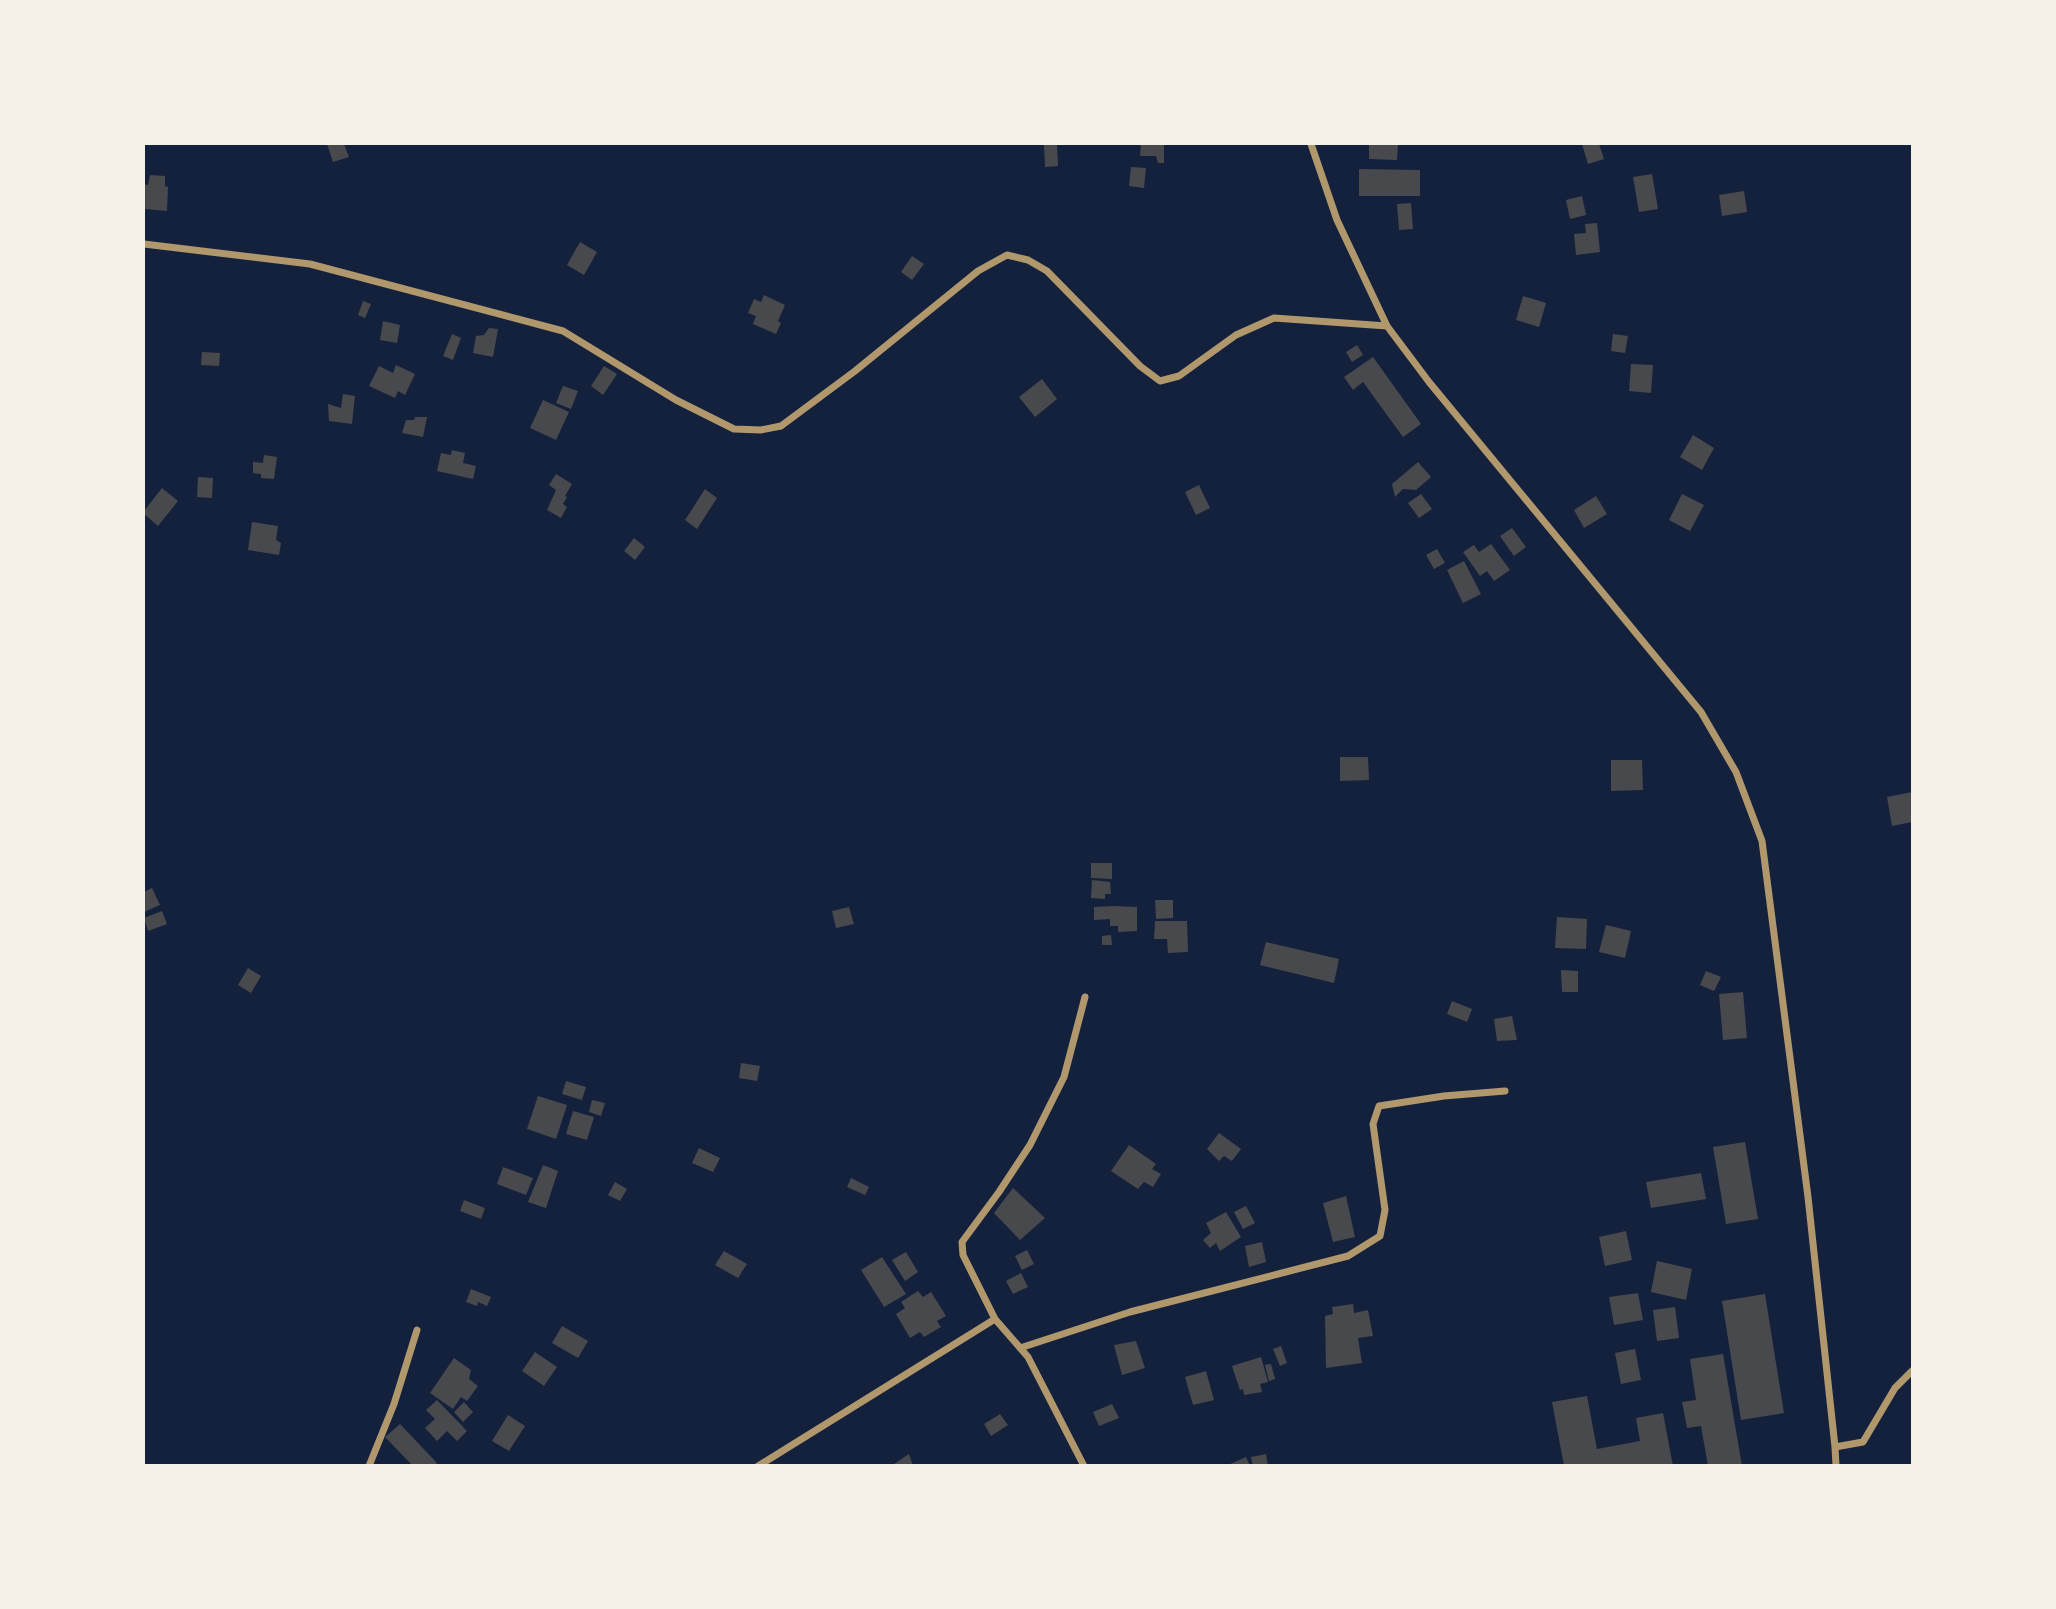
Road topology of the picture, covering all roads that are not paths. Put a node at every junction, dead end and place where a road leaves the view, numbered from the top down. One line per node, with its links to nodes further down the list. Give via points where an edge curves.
1 (1311, 144): 3 (street, via 1337,220)
2 (144, 244): 3 (street, via 310,264 563,331 676,400 734,429 781,426 978,271 1007,255 1047,271 1160,382 1179,376 1236,335 1274,318)
3 (1387, 326): 10 (street, via 1701,712 1736,772 1762,841)
4 (1085, 997): 6 (street, via 1064,1077 1030,1145 962,1242 962,1255)
5 (1506, 1090): 8 (street, via 1379,1106 1373,1124 1385,1210 1380,1236 1348,1256 1130,1312)
6 (995, 1319): 8 (street); 12 (street)
7 (417, 1330): 11 (street)
8 (1020, 1348): 13 (street)
9 (1913, 1371): 10 (street, via 1895,1388 1863,1442)
10 (1836, 1447): 14 (street)
11 (369, 1465)
12 (758, 1465)
13 (1083, 1465)
14 (1836, 1465)

